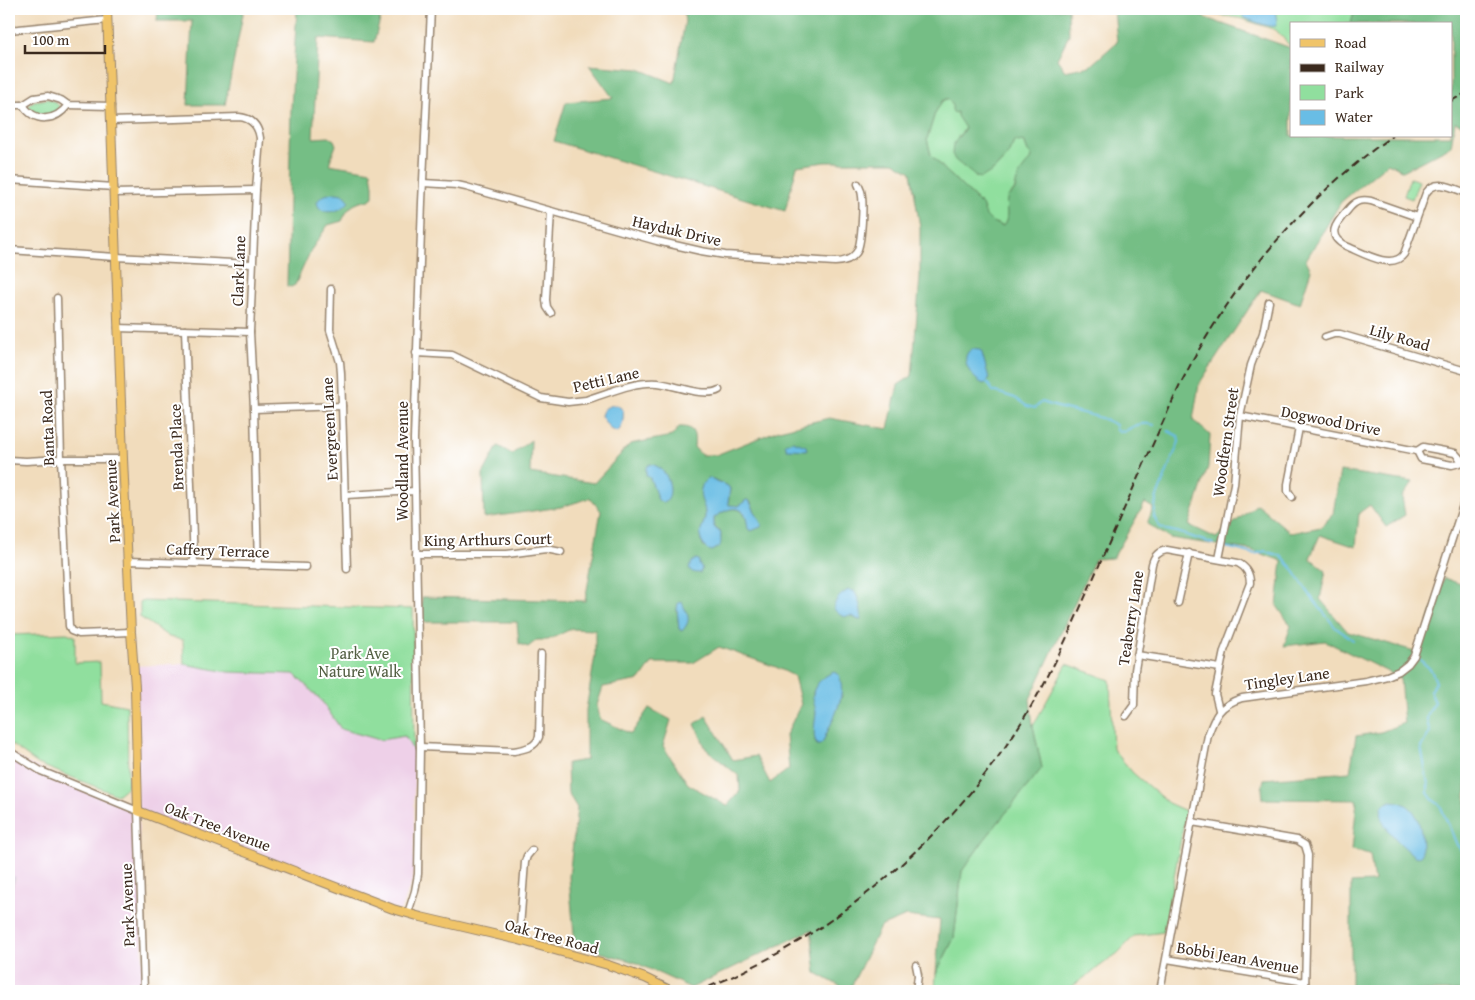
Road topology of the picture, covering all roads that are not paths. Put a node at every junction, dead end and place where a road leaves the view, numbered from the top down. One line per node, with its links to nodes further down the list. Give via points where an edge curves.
1 (107, 9): 3 (main road, Park Avenue)
2 (431, 9): 11 (street, Woodland Avenue)
3 (107, 20): 4 (street); 8 (main road, Park Avenue)
4 (9, 30)
5 (9, 104): 6 (street)
6 (23, 105): 7 (street, via 34,98 48,96); 7 (street, via 34,116 45,118 55,117)
7 (68, 105): 8 (street)
8 (111, 106): 9 (main road, Park Avenue)
9 (111, 122): 13 (main road, Park Avenue); 14 (street, Clark Lane, via 248,119 258,128 260,138)
10 (9, 180): 13 (street)
11 (423, 183): 16 (street, Hayduk Drive, via 457,185); 29 (street, Woodland Avenue)
12 (858, 184): 16 (street, Hayduk Drive, via 862,199 860,245 854,255 842,262 725,255 657,241)
13 (114, 190): 14 (street); 19 (main road, Park Avenue)
14 (256, 190): 20 (street, Clark Lane)
15 (1466, 193): 17 (street, via 1440,185 1430,187)
16 (551, 211): 24 (street, via 546,300)
17 (1417, 217): 17 (street, via 1363,200 1353,204 1334,230 1340,243 1392,262 1404,254)
18 (9, 250): 19 (street)
19 (116, 257): 20 (street); 25 (main road, Park Avenue)
20 (252, 264): 27 (street, Clark Lane)
21 (331, 289): 32 (street, Evergreen Lane, via 330,330 340,362)
22 (57, 298): 37 (street, Banta Road)
23 (1270, 302): 34 (street, Woodfern Street)
24 (551, 313)
25 (118, 328): 26 (street); 38 (main road, Park Avenue)
26 (185, 330): 27 (street); 52 (street, Brenda Place)
27 (250, 332): 33 (street, Clark Lane)
28 (1326, 337): 30 (street, Lily Road, via 1340,334)
29 (416, 353): 31 (street, Petti Lane, via 452,355 533,395 558,401 577,402 652,383 710,394); 41 (street, Woodland Avenue)
30 (1466, 371)
31 (719, 390)
32 (342, 406): 33 (street); 42 (street, Evergreen Lane)
33 (254, 409): 53 (street, Clark Lane)
34 (1240, 416): 35 (street, Dogwood Drive); 50 (street, Woodfern Street, via 1234,484)
35 (1299, 428): 36 (street, Dogwood Drive); 44 (street, via 1288,484)
36 (1417, 451): 40 (street, Dogwood Drive, via 1421,459 1452,465); 40 (street, Dogwood Drive, via 1423,447 1455,453)
37 (61, 459): 38 (street); 39 (street); 57 (street, Banta Road, via 71,631 79,634)
38 (123, 459): 51 (main road, Park Avenue)
39 (9, 460)
40 (1465, 463)
41 (415, 491): 42 (street); 49 (street, Woodland Avenue)
42 (346, 494): 55 (street, Evergreen Lane)
43 (1466, 496): 45 (street, Tingley Lane)
44 (1292, 497)
45 (1457, 526): 46 (street); 61 (street, Tingley Lane, via 1414,656 1399,671 1358,682 1242,698)
46 (1466, 528)
47 (561, 552): 49 (street, King Arthurs Court, via 546,549 507,554)
48 (1189, 553): 50 (street, Teaberry Lane); 56 (street); 59 (street, Teaberry Lane, via 1167,550 1154,559)
49 (416, 554): 63 (street, Woodland Avenue)
50 (1219, 559): 60 (street, Teaberry Lane, via 1241,564 1250,579)
51 (128, 561): 52 (street, Caffery Terrace); 57 (main road, Park Avenue)
52 (194, 563): 53 (street, Caffery Terrace)
53 (258, 566): 54 (street, Caffery Terrace)
54 (306, 567)
55 (347, 569)
56 (1178, 603)
57 (131, 632): 65 (main road, Park Avenue)
58 (541, 654): 63 (street, via 537,742 514,751)
59 (1137, 656): 60 (street); 62 (street, Teaberry Lane, via 1134,705)
60 (1220, 668): 61 (street, Teaberry Lane, via 1215,694)
61 (1219, 710): 66 (street, via 1208,735)
62 (1126, 716)
63 (420, 747): 68 (street, Woodland Avenue, via 418,874)
64 (9, 751): 65 (street, Oak Tree Avenue, via 41,771)
65 (138, 811): 68 (main road, Oak Tree Avenue); 74 (street, Park Avenue)
66 (1192, 822): 71 (street); 73 (street, via 1297,840 1305,845 1308,855)
67 (532, 850): 70 (street, via 524,862)
68 (408, 913): 69 (main road, Oak Tree Avenue)
69 (421, 917): 70 (main road, Oak Tree Road)
70 (519, 940): 75 (main road, Oak Tree Road, via 608,965)
71 (1167, 959): 73 (street, Bobbi Jean Avenue); 77 (street)
72 (916, 965): 76 (street)
73 (1305, 982): 78 (street)
74 (144, 991)
75 (672, 991)
76 (916, 991)
77 (1160, 991)
78 (1305, 991)

